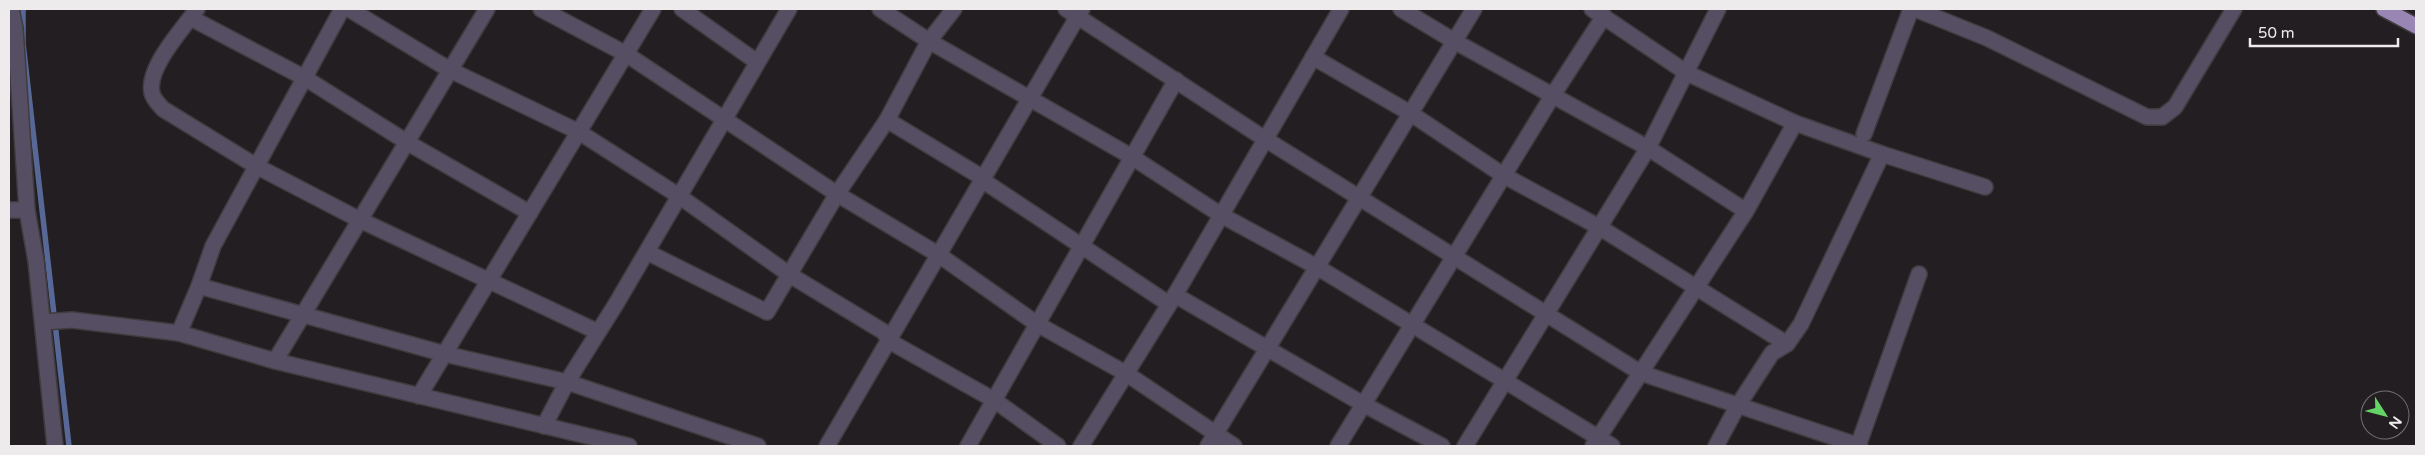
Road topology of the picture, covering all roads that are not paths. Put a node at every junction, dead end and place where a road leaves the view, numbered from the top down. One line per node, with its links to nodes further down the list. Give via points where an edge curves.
1 (342, 9): 30 (street)
2 (349, 9): 28 (street)
3 (487, 9): 28 (street)
4 (541, 9): 25 (street)
5 (653, 9): 25 (street)
6 (682, 9): 27 (street)
7 (789, 9): 27 (street)
8 (880, 9): 23 (street)
9 (954, 9): 23 (street)
10 (1341, 9): 26 (street)
11 (1401, 9): 24 (street)
12 (1474, 9): 24 (street)
13 (1718, 9): 29 (street)
14 (1913, 9): 15 (street, via 1986,38 2147,117 2162,117 2175,107); 39 (street)
15 (2234, 9)
16 (2384, 9): 21 (highway)
17 (10, 10): 22 (street)
18 (1076, 11): 31 (street); 33 (street)
19 (1598, 12): 29 (street); 32 (street)
20 (194, 13): 30 (street); 46 (street, via 155,69 152,94 163,109)
21 (2416, 26)
22 (12, 28): 41 (street)
23 (929, 41): 33 (street); 36 (street)
24 (1454, 41): 32 (street); 34 (street)
25 (626, 54): 35 (street); 38 (street)
26 (1313, 56): 34 (street); 40 (street)
27 (757, 62): 35 (street)
28 (450, 70): 38 (street); 42 (street)
29 (1687, 73): 37 (street); 43 (street)
30 (304, 78): 42 (street); 46 (street)
31 (1176, 80): 40 (street); 45 (street)
32 (1553, 95): 43 (street); 47 (street)
33 (1030, 99): 45 (street); 48 (street)
34 (1410, 114): 47 (street); 52 (street)
35 (724, 118): 50 (street); 51 (street)
36 (887, 120): 48 (street); 50 (street)
37 (1795, 123): 44 (street); 55 (street)
38 (579, 132): 51 (street); 56 (street)
39 (1864, 134)
40 (1265, 139): 52 (street); 57 (street)
41 (15, 140): 54 (street)
42 (407, 142): 56 (street); 58 (street)
43 (1648, 148): 55 (street); 59 (street)
44 (1882, 154): 49 (street); 79 (street, via 1801,324)
45 (1132, 157): 57 (street); 60 (street)
46 (256, 166): 58 (street); 68 (street, via 213,246)
47 (1503, 175): 59 (street); 63 (street)
48 (982, 180): 60 (street); 62 (street)
49 (1985, 187)
50 (837, 194): 62 (street); 66 (street)
51 (679, 196): 61 (street); 66 (street)
52 (1359, 197): 63 (street); 64 (street)
53 (9, 210): 54 (street)
54 (26, 210): 73 (street)
55 (1746, 211): 69 (street)
56 (530, 213): 67 (street)
57 (1221, 214): 64 (street); 70 (street)
58 (360, 220): 67 (street); 72 (street)
59 (1599, 227): 69 (street); 71 (street)
60 (1081, 246): 70 (street); 74 (street)
61 (647, 252): 66 (street, via 767,312); 76 (street)
62 (939, 255): 74 (street); 78 (street)
63 (1454, 256): 71 (street); 75 (street)
64 (1317, 267): 75 (street); 80 (street)
65 (1919, 274): 107 (street)
66 (790, 275): 78 (street, via 884,332)
67 (489, 281): 76 (street); 81 (street)
68 (199, 286): 72 (street); 77 (street)
69 (1697, 287): 79 (street); 83 (street)
70 (1172, 299): 80 (street); 84 (street)
71 (1547, 313): 83 (street); 86 (street)
72 (302, 316): 81 (street); 82 (street)
73 (46, 322): 77 (street, via 72,320); 94 (street)
74 (1037, 324): 84 (street); 88 (street)
75 (1411, 326): 86 (street); 89 (street)
76 (598, 332): 85 (street)
77 (179, 333): 82 (street)
78 (889, 341): 88 (street); 97 (street)
79 (1788, 344): 90 (street, via 1772,353)
80 (1268, 348): 89 (street); 92 (street)
81 (444, 354): 85 (street); 87 (street)
82 (275, 361): 87 (street)
83 (1641, 372): 90 (street); 93 (street)
84 (1127, 374): 92 (street); 100 (street)
85 (567, 382): 91 (street); 96 (street)
86 (1504, 382): 93 (street); 104 (street)
87 (419, 396): 91 (street)
88 (994, 400): 98 (street); 99 (street)
89 (1363, 404): 102 (street); 103 (street)
90 (1737, 407): 106 (street); 107 (street)
91 (544, 426): 95 (street)
92 (1211, 441): 101 (street)
93 (1596, 442): 105 (street)
94 (55, 446)
95 (629, 446)
96 (758, 446)
97 (827, 446)
98 (968, 446)
99 (1058, 446)
100 (1081, 446)
101 (1234, 446)
102 (1338, 446)
103 (1442, 446)
104 (1465, 446)
105 (1612, 446)
106 (1716, 446)
107 (1859, 446)

